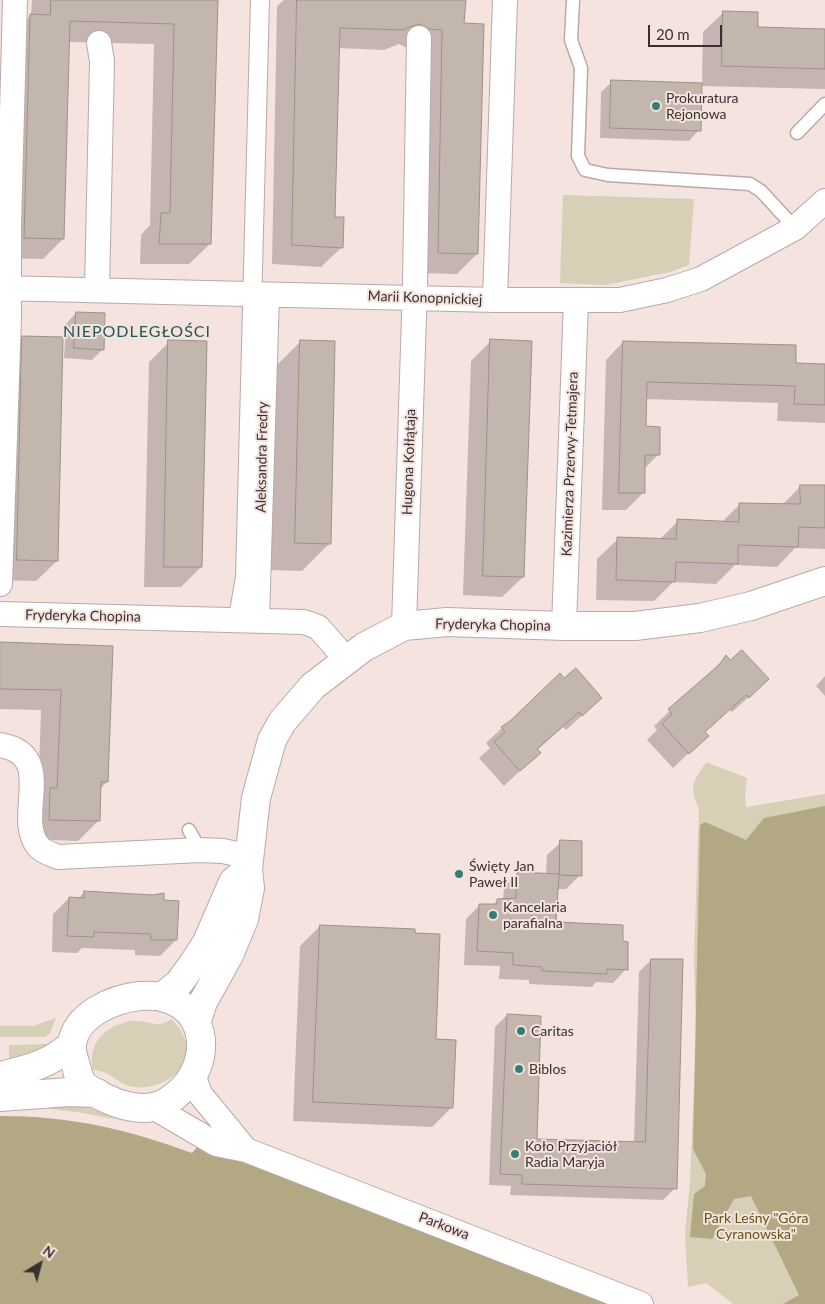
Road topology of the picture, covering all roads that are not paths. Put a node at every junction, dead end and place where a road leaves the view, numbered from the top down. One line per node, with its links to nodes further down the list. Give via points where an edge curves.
1 (15, 0): 11 (street)
2 (260, 0): 13 (street)
3 (505, 0): 15 (street)
4 (573, 0): 10 (lane, via 570,40 581,68 578,156 585,170 608,175 750,184 761,191)
5 (419, 38): 14 (street, Hugona Kołłątaja)
6 (99, 44): 12 (street, via 102,61)
7 (825, 104): 8 (lane)
8 (796, 133)
9 (821, 211): 10 (street, Marii Konopnickiej)
10 (795, 228): 16 (street, Marii Konopnickiej, via 701,279 620,300)
11 (4, 288): 12 (street, Marii Konopnickiej); 18 (street)
12 (98, 289): 13 (street, Marii Konopnickiej)
13 (259, 295): 14 (street, Marii Konopnickiej); 20 (street, Aleksandra Fredry)
14 (414, 297): 15 (street, Marii Konopnickiej); 21 (street, Hugona Kołłątaja)
15 (495, 300): 16 (street, Marii Konopnickiej)
16 (576, 302): 22 (street, Kazimierza Przerwy-Tetmajera)
17 (825, 581): 22 (street, Fryderyka Chopina, via 700,618 635,626)
18 (0, 584)
19 (0, 614): 20 (street, Fryderyka Chopina)
20 (248, 619): 23 (street, Fryderyka Chopina, via 304,622 318,627)
21 (404, 626): 22 (street, Fryderyka Chopina, via 447,622); 23 (street, Fryderyka Chopina)
22 (564, 626)
23 (346, 659): 25 (street, via 299,701 272,740 259,782)
24 (0, 745): 25 (street, via 13,747 24,756 30,769 33,784 31,829 37,845 46,852 58,857 194,840)
25 (249, 863): 26 (street, via 233,882 207,942 193,964 179,983); 27 (street, via 250,888 244,919)
26 (162, 997): 27 (street, via 188,1012); 28 (street, via 139,996 114,1001 85,1021)
27 (196, 1023): 30 (street, via 202,1050)
28 (72, 1044): 29 (street, via 57,1058 41,1066); 31 (street, via 79,1078 84,1086)
29 (0, 1076)
30 (194, 1077): 33 (street, via 170,1101); 34 (street, Parkowa, via 200,1094)
31 (97, 1093): 32 (street); 33 (street, via 113,1102)
32 (0, 1097)
33 (153, 1107): 34 (street, Parkowa, via 216,1144)
34 (246, 1150): 35 (street, Parkowa)
35 (641, 1304)

